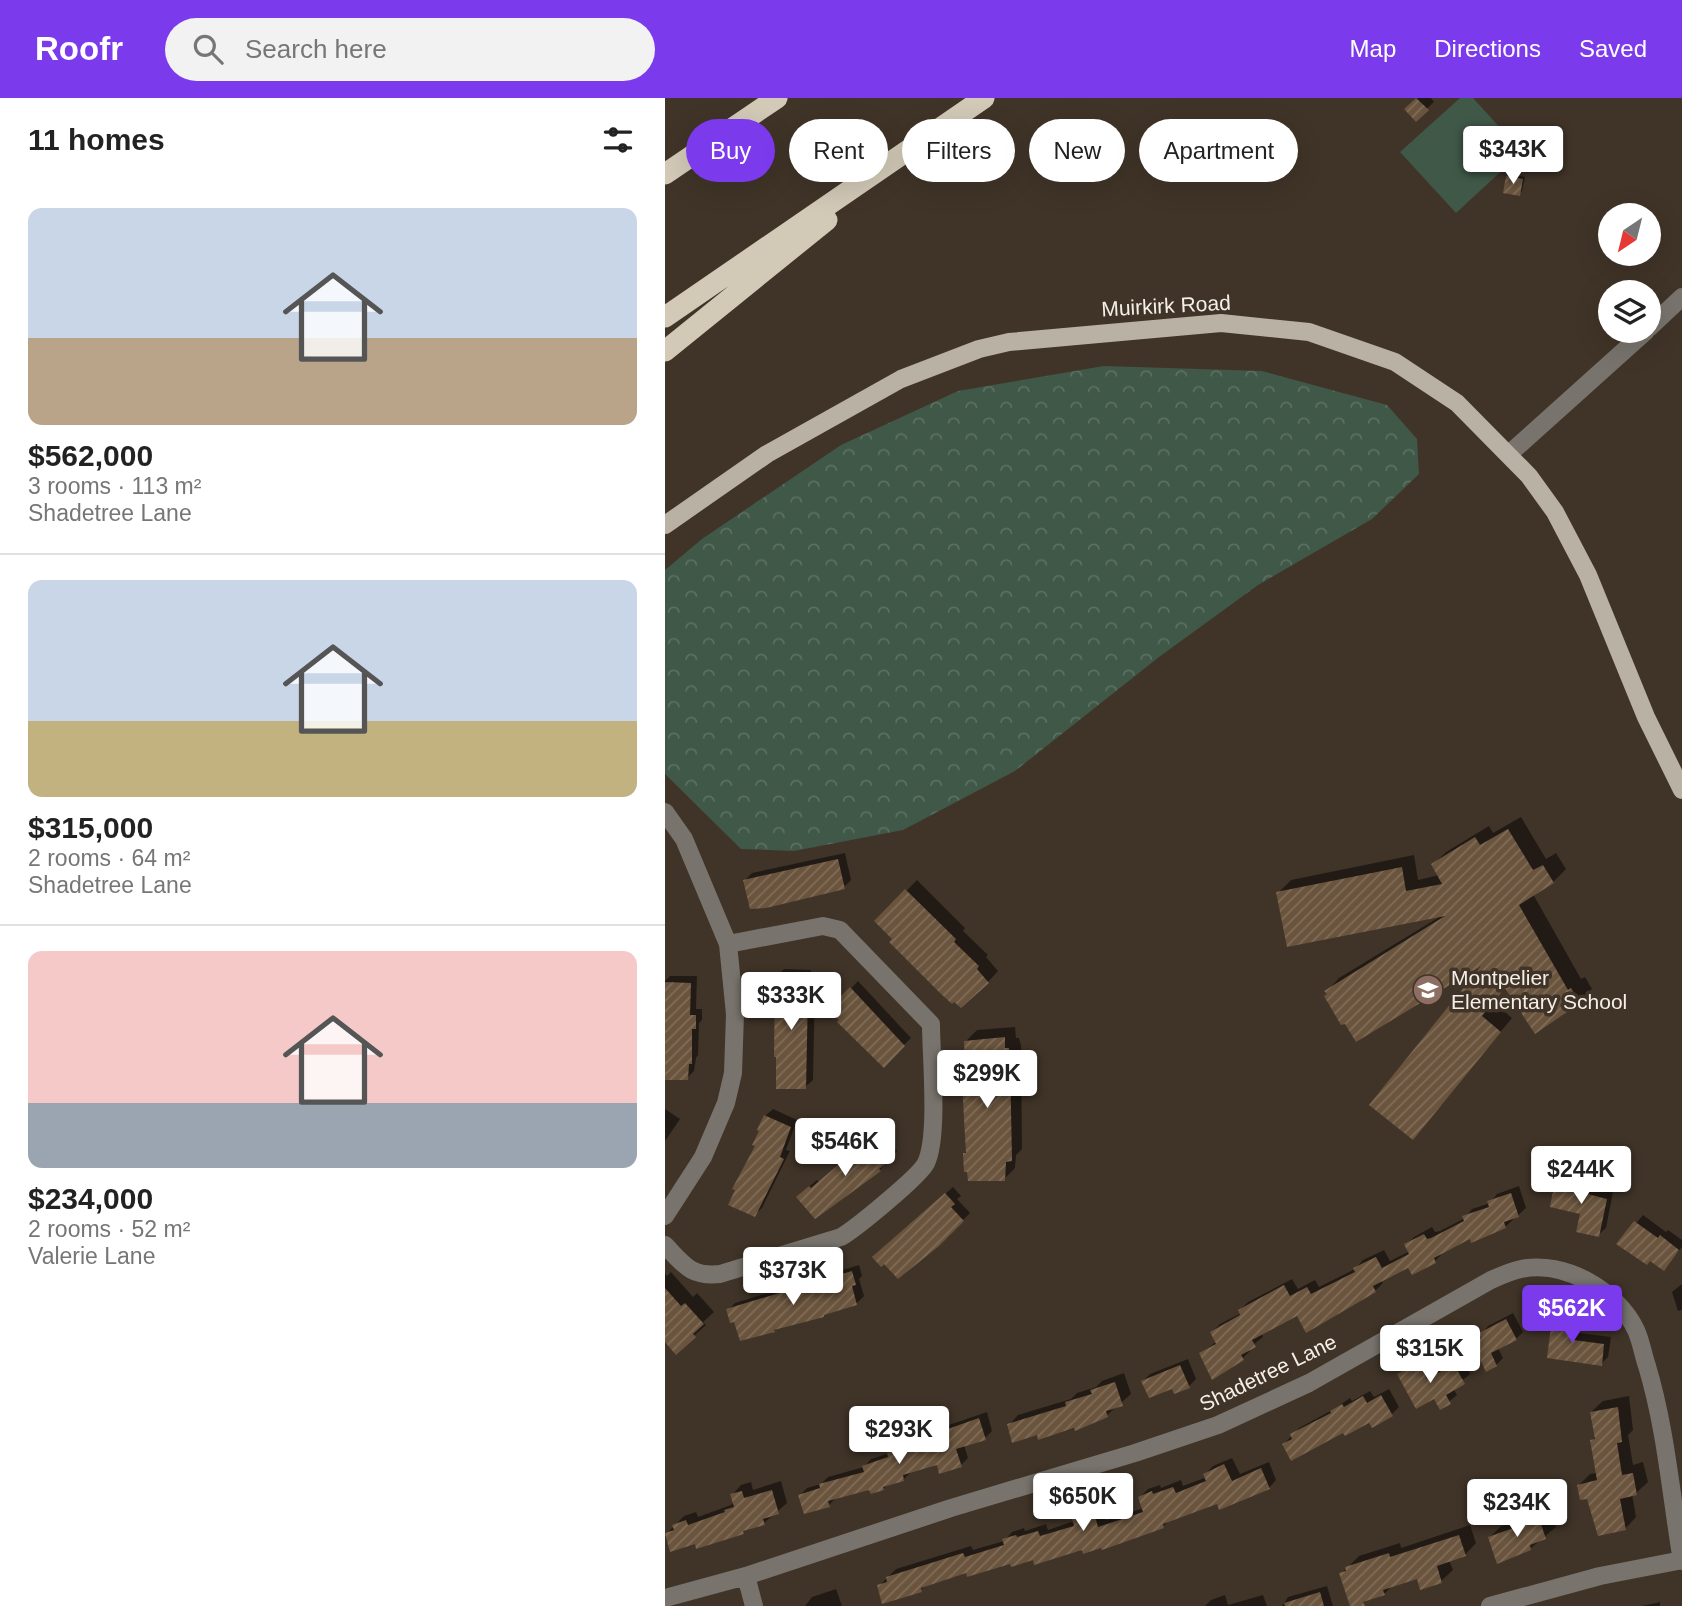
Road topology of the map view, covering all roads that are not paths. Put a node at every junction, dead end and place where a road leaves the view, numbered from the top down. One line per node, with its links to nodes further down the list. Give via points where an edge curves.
1 (777, 98): 4 (highway)
2 (984, 98): 3 (highway)
3 (960, 115): 7 (highway); 9 (highway)
4 (665, 174)
5 (1682, 297): 6 (street)
6 (1661, 316)
7 (665, 317)
8 (1632, 343): 10 (street)
9 (665, 351)
10 (1509, 454): 11 (main road, Muirkirk Road, via 1457,403 1395,362 1309,332 1221,323 1104,332 1009,342 901,379 767,454); 12 (main road, Muirkirk Road, via 1541,492 1573,543)
11 (665, 525)
12 (1682, 790)
13 (665, 812): 14 (street, via 684,839)
14 (728, 944): 15 (street, via 735,1014 729,1093 703,1157); 16 (street, via 823,926 840,930 931,1024 932,1144 925,1166 841,1237 705,1276 687,1268)
15 (665, 1216)
16 (665, 1245)
17 (1682, 1560): 18 (street, Shadetree Lane, via 1656,1401 1636,1330 1622,1308 1598,1288 1573,1274 1545,1267 1520,1269 1491,1280 1309,1383 1218,1425); 21 (street, via 1600,1576)
18 (746, 1576): 19 (street, Shadetree Lane); 20 (street)
19 (665, 1598)
20 (754, 1606)
21 (1490, 1606)

